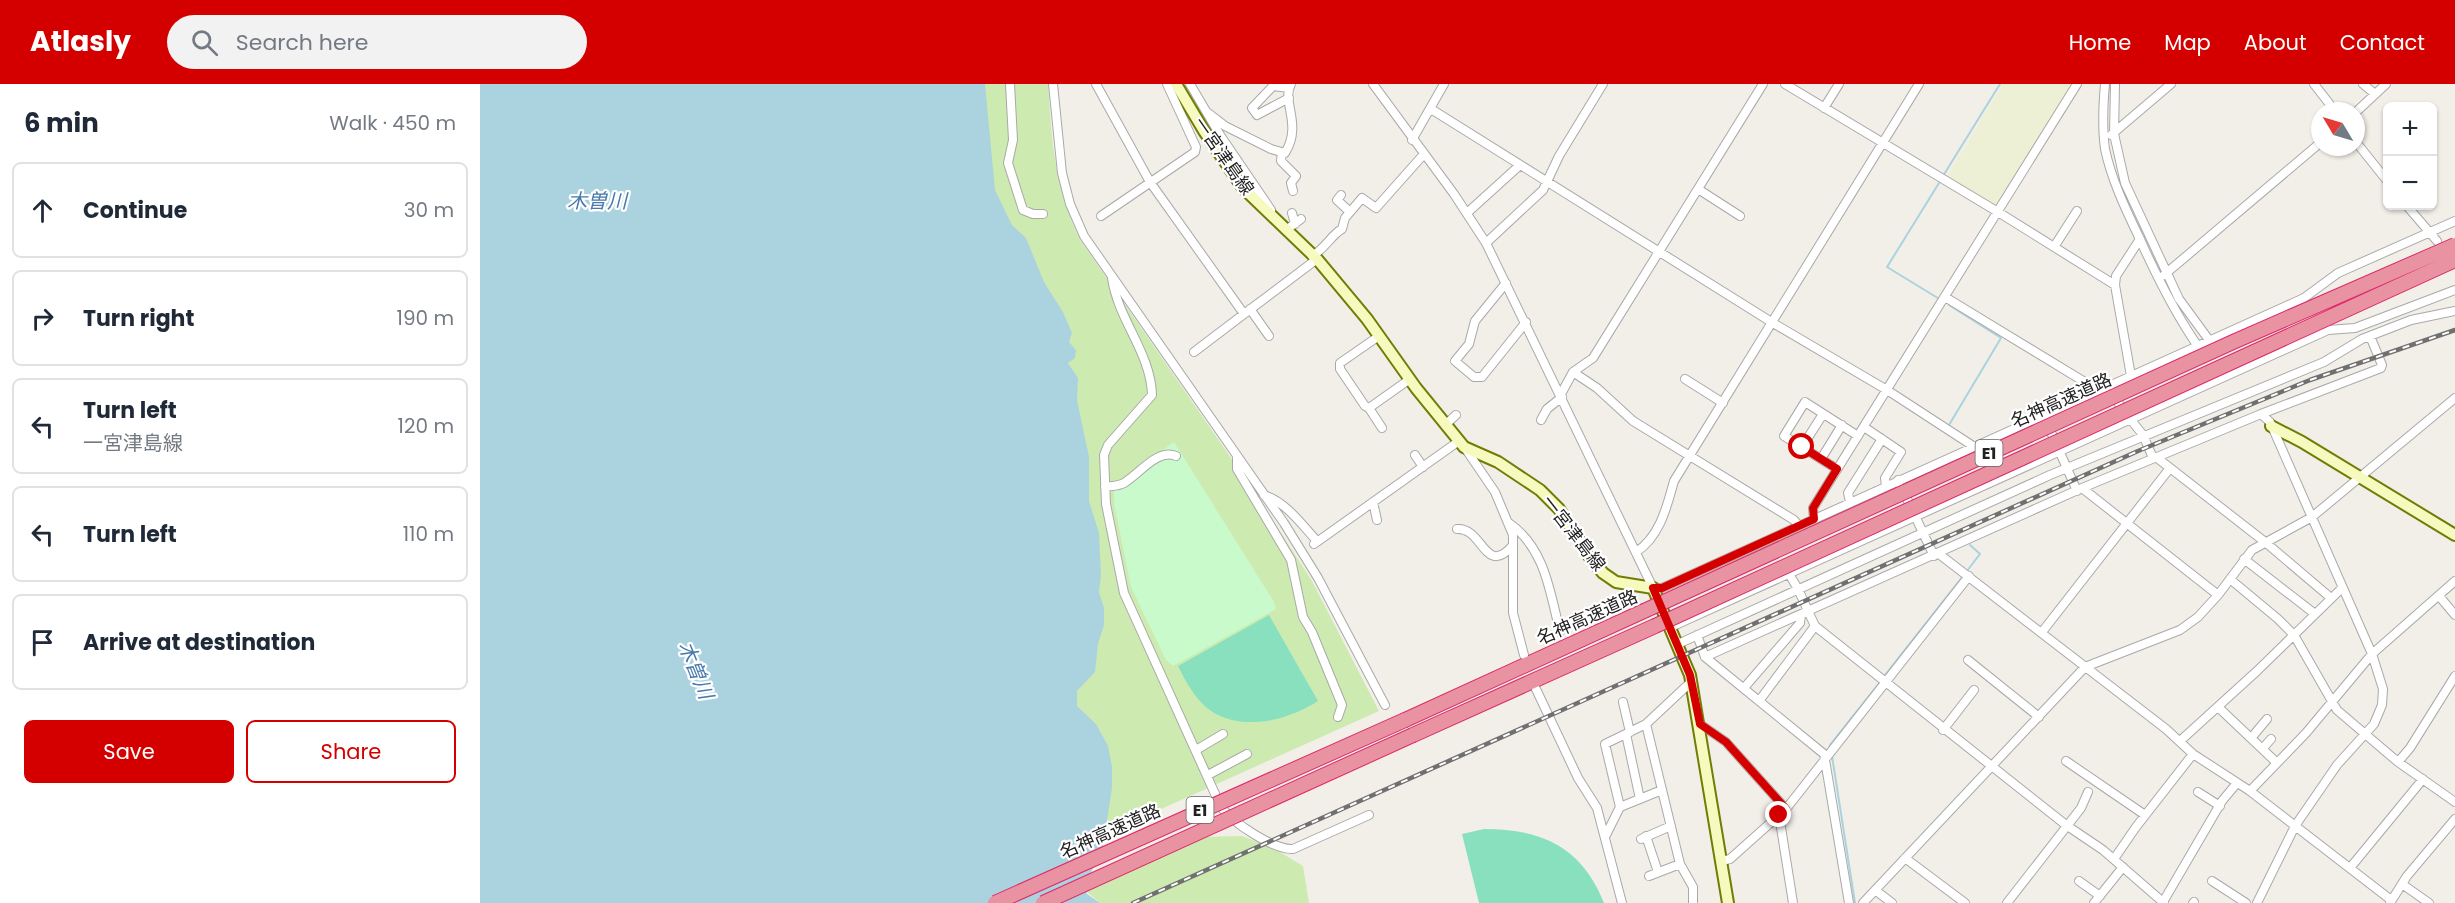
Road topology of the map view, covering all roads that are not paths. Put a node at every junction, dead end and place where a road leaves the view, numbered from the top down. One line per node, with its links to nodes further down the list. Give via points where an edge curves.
1 (1010, 84): 52 (street, via 1013,140 1008,163 1023,210)
2 (1053, 84): 68 (street, via 1062,173 1070,204 1084,236)
3 (1096, 84): 40 (street)
4 (1167, 84): 40 (street, via 1196,147 1195,152)
5 (1176, 84): 56 (main road, 一宮津島線, via 1242,188)
6 (1190, 84): 29 (street)
7 (1373, 84): 32 (street)
8 (1444, 84): 28 (street)
9 (1603, 84): 41 (street)
10 (1763, 84): 42 (street)
11 (1785, 84): 27 (street)
12 (1839, 84): 27 (street)
13 (1919, 84): 33 (street)
14 (2077, 84): 48 (street)
15 (2105, 84): 31 (street)
16 (2115, 84): 30 (street)
17 (2171, 84): 30 (street)
18 (2314, 84): 25 (street)
19 (2363, 84): 23 (street)
20 (2386, 84): 23 (street)
21 (1272, 85): 22 (street); 24 (street, via 1253,105 1255,115)
22 (1290, 86): 24 (street)
23 (2375, 94): 26 (street)
24 (1289, 98): 35 (street, via 1296,140)
25 (2328, 102)
26 (2365, 103)
27 (1824, 108): 33 (street)
28 (1431, 109): 32 (street); 38 (street)
29 (1207, 113): 35 (street, via 1225,126); 56 (street)
30 (2114, 134): 31 (street); 67 (street, via 2125,183)
31 (2104, 137): 59 (street, via 2110,166)
32 (1412, 140): 37 (street)
33 (1881, 144): 48 (street); 77 (street)
34 (2311, 151): 67 (street)
35 (1282, 152): 43 (street, via 1281,161 1296,176 1291,183)
36 (2365, 153): 39 (street)
37 (1424, 154): 47 (street, via 1376,208 1362,198); 50 (street)
38 (1520, 165): 41 (street); 50 (street)
39 (2383, 176)
40 (1150, 182): 53 (street); 74 (street)
41 (1546, 182): 61 (street, via 1543,190); 64 (street)
42 (1698, 189): 54 (street); 64 (street)
43 (1293, 190)
44 (1341, 195): 47 (street, via 1337,201)
45 (2411, 210): 58 (street)
46 (2077, 211): 63 (street)
47 (1350, 212): 65 (street, via 1342,228)
48 (1998, 212): 63 (street); 73 (street)
49 (1292, 213): 56 (street)
50 (1467, 213): 61 (street)
51 (2455, 213): 57 (street)
52 (1043, 214)
53 (1101, 216)
54 (1740, 216)
55 (2455, 220): 57 (street)
56 (1290, 223): 65 (main road, 一宮津島線)
57 (2445, 225): 58 (street)
58 (2430, 232): 60 (street); 81 (street, via 2338,273 2304,298)
59 (2140, 239): 69 (street); 71 (street, via 2116,276)
60 (2437, 241)
61 (1486, 243): 70 (street)
62 (2455, 245): 238 (highway, 名神高速道路 / E1, bridge)
63 (2054, 247): 71 (street)
64 (1659, 251): 77 (street); 84 (street, via 1593,358)
65 (1315, 257): 74 (street); 79 (main road, 一宮津島線)
66 (2455, 260): 239 (highway, 名神高速道路 / E1, bridge)
67 (2167, 273): 69 (street); 81 (street)
68 (1112, 278): 115 (street); 126 (street, via 1152,380 1152,395 1108,445 1104,455)
69 (2158, 279): 82 (street)
70 (1506, 283): 76 (street); 76 (street, via 1475,321 1469,344 1455,361 1474,377 1482,377)
71 (2115, 285): 85 (street)
72 (2455, 290): 100 (street, via 2355,328 2328,330)
73 (1945, 297): 89 (street); 90 (street)
74 (1247, 311): 78 (street); 83 (street)
75 (2455, 311): 80 (street, via 2411,320)
76 (1526, 322): 91 (street)
77 (1773, 323): 89 (street); 93 (street)
78 (1269, 336)
79 (1379, 336): 86 (main road, 一宮津島線); 94 (street, via 1340,363 1340,369)
80 (2370, 336): 97 (street, via 2381,368); 106 (street, via 2324,362)
81 (2209, 340): 82 (street)
82 (2197, 345): 85 (street)
83 (1194, 352)
84 (1573, 372): 91 (street); 116 (street, via 1632,421)
85 (2131, 376): 88 (street)
86 (1410, 379): 94 (street); 101 (main road, 一宮津島線)
87 (1685, 379): 93 (street)
88 (2110, 384): 90 (street); 100 (street)
89 (1887, 390): 104 (street); 110 (street)
90 (2094, 391): 96 (street)
91 (1561, 396): 99 (street); 143 (street)
92 (2455, 398): 123 (street)
93 (1723, 403): 116 (street)
94 (1370, 408): 105 (street)
95 (1823, 414): 102 (street); 111 (street); 111 (street, via 1805,402 1784,436)
96 (2043, 414): 110 (street); 112 (street)
97 (2261, 414): 103 (street); 117 (street)
98 (1456, 415): 101 (street)
99 (1540, 420)
100 (2129, 421): 106 (street); 112 (street)
101 (1445, 425): 109 (main road, 一宮津島線)
102 (1842, 425): 107 (street); 118 (street)
103 (2271, 426): 123 (main road); 132 (street)
104 (1864, 427): 107 (street); 108 (street)
105 (1382, 428)
106 (2143, 435): 117 (street); 120 (street)
107 (1858, 436): 122 (street)
108 (1882, 440): 125 (street, via 1901,452 1885,478); 130 (street, via 1848,494)
109 (1461, 444): 119 (street); 135 (street, via 1495,492); 150 (main road, 一宮津島線, via 1498,462 1540,490 1559,508 1603,573 1616,582)
110 (1973, 446): 124 (street)
111 (1802, 447): 118 (street)
112 (2060, 453): 120 (street); 131 (street)
113 (1415, 455): 119 (street)
114 (1176, 456): 126 (street, via 1161,455 1122,484)
115 (1237, 456): 128 (street); 182 (street, via 1237,469 1291,560 1304,617 1342,705)
116 (1689, 457): 137 (street); 143 (street, via 1674,481 1663,518)
117 (2154, 458): 121 (street); 127 (street)
118 (1821, 459): 122 (street)
119 (1423, 466): 129 (street)
120 (2066, 467): 127 (street); 139 (street)
121 (2170, 468): 136 (street); 141 (street)
122 (1837, 469): 134 (street, via 1813,508)
123 (2360, 477): 132 (street); 140 (main road)
124 (1899, 480): 125 (street); 131 (street)
125 (1886, 486): 130 (street)
126 (1106, 487): 195 (street, via 1124,593)
127 (2079, 490): 136 (street); 144 (street)
128 (1264, 495): 129 (street, via 1284,507 1316,543); 180 (street, via 1318,578)
129 (1373, 502): 133 (street)
130 (1850, 502): 134 (street)
131 (1915, 516): 139 (street); 146 (street)
132 (2312, 517): 141 (street); 151 (street)
133 (1377, 519)
134 (1814, 519): 137 (street)
135 (1509, 523): 142 (street); 161 (street, via 1535,550 1543,566)
136 (2127, 524): 153 (street); 162 (street)
137 (1799, 526): 150 (street, via 1662,588)
138 (1456, 529): 142 (street, via 1471,532 1491,556 1499,556)
139 (1923, 532): 144 (street); 152 (street)
140 (2455, 535)
141 (2265, 542): 145 (street); 155 (street)
142 (1513, 545): 167 (street, via 1513,613)
143 (1636, 552): 150 (street)
144 (1937, 555): 147 (street); 156 (street)
145 (2244, 559): 148 (street); 157 (street)
146 (1789, 574): 152 (street); 160 (street)
147 (1969, 576): 162 (street); 173 (street)
148 (2230, 579): 153 (street); 164 (street)
149 (2455, 581): 154 (street)
150 (1653, 588): 160 (main road)
151 (2342, 588): 155 (street); 166 (street)
152 (1798, 589): 156 (street); 163 (street)
153 (2218, 595): 170 (street, via 2180,630)
154 (2439, 596): 158 (street); 166 (street)
155 (2331, 598): 157 (street)
156 (1804, 614): 159 (street); 168 (street); 175 (street)
157 (2315, 614): 164 (street)
158 (2455, 615)
159 (1815, 626): 173 (street); 177 (street)
160 (1671, 627): 165 (main road)
161 (1560, 632)
162 (2042, 632): 170 (street)
163 (1697, 635): 165 (street); 168 (street)
164 (2294, 635): 179 (street); 181 (street)
165 (1678, 644): 172 (main road)
166 (2372, 654): 179 (street); 190 (street, via 2383,689 2382,705)
167 (1524, 656)
168 (1705, 657): 175 (street)
169 (1968, 660): 183 (street)
170 (2085, 667): 183 (street); 193 (street)
171 (2455, 676): 200 (street)
172 (1692, 681): 185 (street); 186 (main road)
173 (1884, 681): 187 (street); 198 (street)
174 (1536, 688): 222 (street, via 1578,778 1597,808)
175 (1744, 688): 177 (street)
176 (1974, 690): 187 (street)
177 (1759, 700): 198 (street)
178 (1623, 702): 188 (street)
179 (2332, 703): 190 (street); 201 (street)
180 (1385, 705)
181 (2218, 707): 191 (street); 193 (street)
182 (1338, 717)
183 (2038, 717): 202 (street)
184 (2267, 719): 191 (street)
185 (1646, 724): 188 (street); 206 (street)
186 (1700, 724): 214 (street, via 1726,742); 225 (main road)
187 (1943, 729): 202 (street)
188 (1628, 733): 210 (street); 213 (street, via 1605,744)
189 (1223, 734): 195 (street)
190 (2364, 735): 200 (street); 221 (street, via 2323,784)
191 (2252, 737): 194 (street)
192 (2271, 739): 194 (street)
193 (2180, 741): 197 (street)
194 (2263, 748): 201 (street)
195 (1196, 750): 203 (street)
196 (1247, 754): 203 (street)
197 (2193, 754): 205 (street); 217 (street)
198 (1826, 758): 214 (street); 244 (street)
199 (2066, 761): 217 (street)
200 (2398, 762): 204 (street)
201 (2277, 763): 207 (street)
202 (1991, 767): 219 (street); 223 (street)
203 (1208, 775): 215 (street, via 1227,815 1284,849 1293,849)
204 (2423, 779): 211 (street); 228 (street)
205 (2237, 783): 207 (street); 212 (street)
206 (1662, 790): 210 (street); 220 (street)
207 (2250, 791): 221 (street)
208 (2088, 792): 219 (street, via 2081,808)
209 (2198, 792): 212 (street)
210 (1640, 799): 213 (street)
211 (2455, 802)
212 (2220, 806): 236 (street)
213 (1620, 807): 222 (street)
214 (1786, 809): 216 (street)
215 (1369, 815)
216 (1779, 815): 225 (street, via 1730,859); 243 (street)
217 (2145, 815): 224 (street)
218 (2455, 819): 233 (street)
219 (2066, 825): 224 (street); 248 (street)
220 (1671, 826): 226 (street); 229 (street, via 1644,837)
221 (2295, 826): 228 (street); 251 (street)
222 (1605, 837): 240 (street)
223 (1905, 858): 234 (street); 247 (street)
224 (2114, 859): 227 (street)
225 (1722, 861): 242 (main road)
226 (1680, 864): 229 (street); 241 (street, via 1693,887)
227 (2123, 867): 235 (street); 236 (street)
228 (2350, 868): 237 (street)
229 (1658, 873): 230 (street)
230 (1649, 876)
231 (2079, 881): 235 (street)
232 (2212, 881): 250 (street)
233 (2402, 884): 237 (street); 252 (street)
234 (1875, 890): 245 (street); 246 (street)
235 (2100, 896): 249 (street)
236 (2163, 902)
237 (2391, 902)
238 (996, 903)
239 (1043, 903)
240 (1622, 903)
241 (1693, 903)
242 (1728, 903)
243 (1793, 903)
244 (1849, 903)
245 (1863, 903)
246 (1893, 903)
247 (1965, 903)
248 (2007, 903)
249 (2094, 903)
250 (2246, 903)
251 (2257, 903)
252 (2429, 903)

